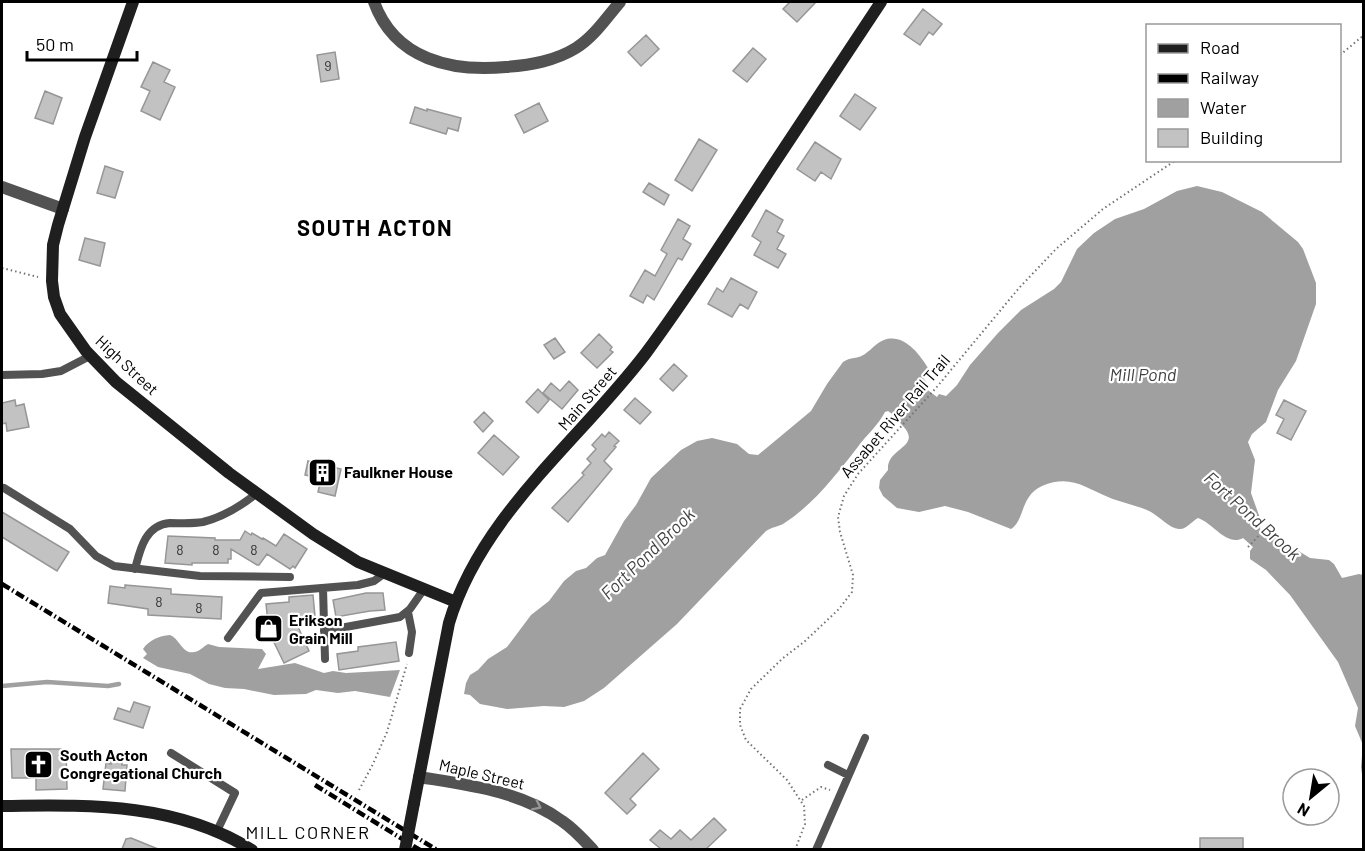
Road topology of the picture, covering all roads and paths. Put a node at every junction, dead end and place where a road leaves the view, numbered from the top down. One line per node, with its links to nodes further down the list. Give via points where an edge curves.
1 (133, 2): 9 (street, High Street)
2 (374, 2): 3 (street, via 384,22 415,51 452,67 485,69 522,66 561,56 595,32)
3 (620, 2)
4 (881, 2): 23 (street, Main Street, via 675,313 620,386 503,519 479,555)
5 (1364, 35): 6 (path)
6 (1341, 54)
7 (1173, 162): 36 (path, Assabet River Rail Trail, via 1119,198 1056,249 854,478 840,506 839,528 854,580 850,595 751,689 740,709 740,725 746,740)
8 (2, 187): 9 (street)
9 (63, 209): 11 (street, High Street, via 53,244)
10 (2, 268): 11 (path)
11 (52, 281): 12 (street, High Street, via 60,314)
12 (90, 356): 13 (lane, via 61,371); 15 (street, High Street, via 125,389)
13 (2, 375)
14 (4, 488): 18 (lane, via 70,529 100,560)
15 (257, 493): 18 (lane, via 215,518 158,527 143,542); 19 (street, High Street, via 327,544)
16 (1265, 529): 17 (path)
17 (1248, 548)
18 (135, 569): 20 (lane, via 200,576)
19 (385, 573): 21 (lane, via 369,583); 22 (street, High Street)
20 (290, 577)
21 (323, 588): 25 (lane); 26 (lane, via 261,593)
22 (424, 589): 23 (street, High Street); 24 (lane)
23 (456, 602): 33 (street, Main Street)
24 (408, 612): 25 (lane, via 393,619); 27 (lane, via 412,632)
25 (324, 631): 28 (lane)
26 (228, 638)
27 (409, 653): 34 (path, via 387,732)
28 (325, 659)
29 (865, 738): 32 (lane)
30 (171, 753): 38 (lane, via 235,793)
31 (828, 765): 32 (lane)
32 (848, 775): 35 (lane)
33 (419, 777): 40 (street, Main Street, bridge); 41 (street, Maple Street, one-way to 41, via 526,801 562,821)
34 (359, 790)
35 (840, 794): 36 (path, via 821,787); 43 (lane)
36 (802, 800): 42 (path, via 806,819)
37 (2, 806): 38 (street, via 124,808 169,816)
38 (217, 831): 39 (street)
39 (252, 849)
40 (405, 849)
41 (593, 849)
42 (795, 849)
43 (816, 849)

